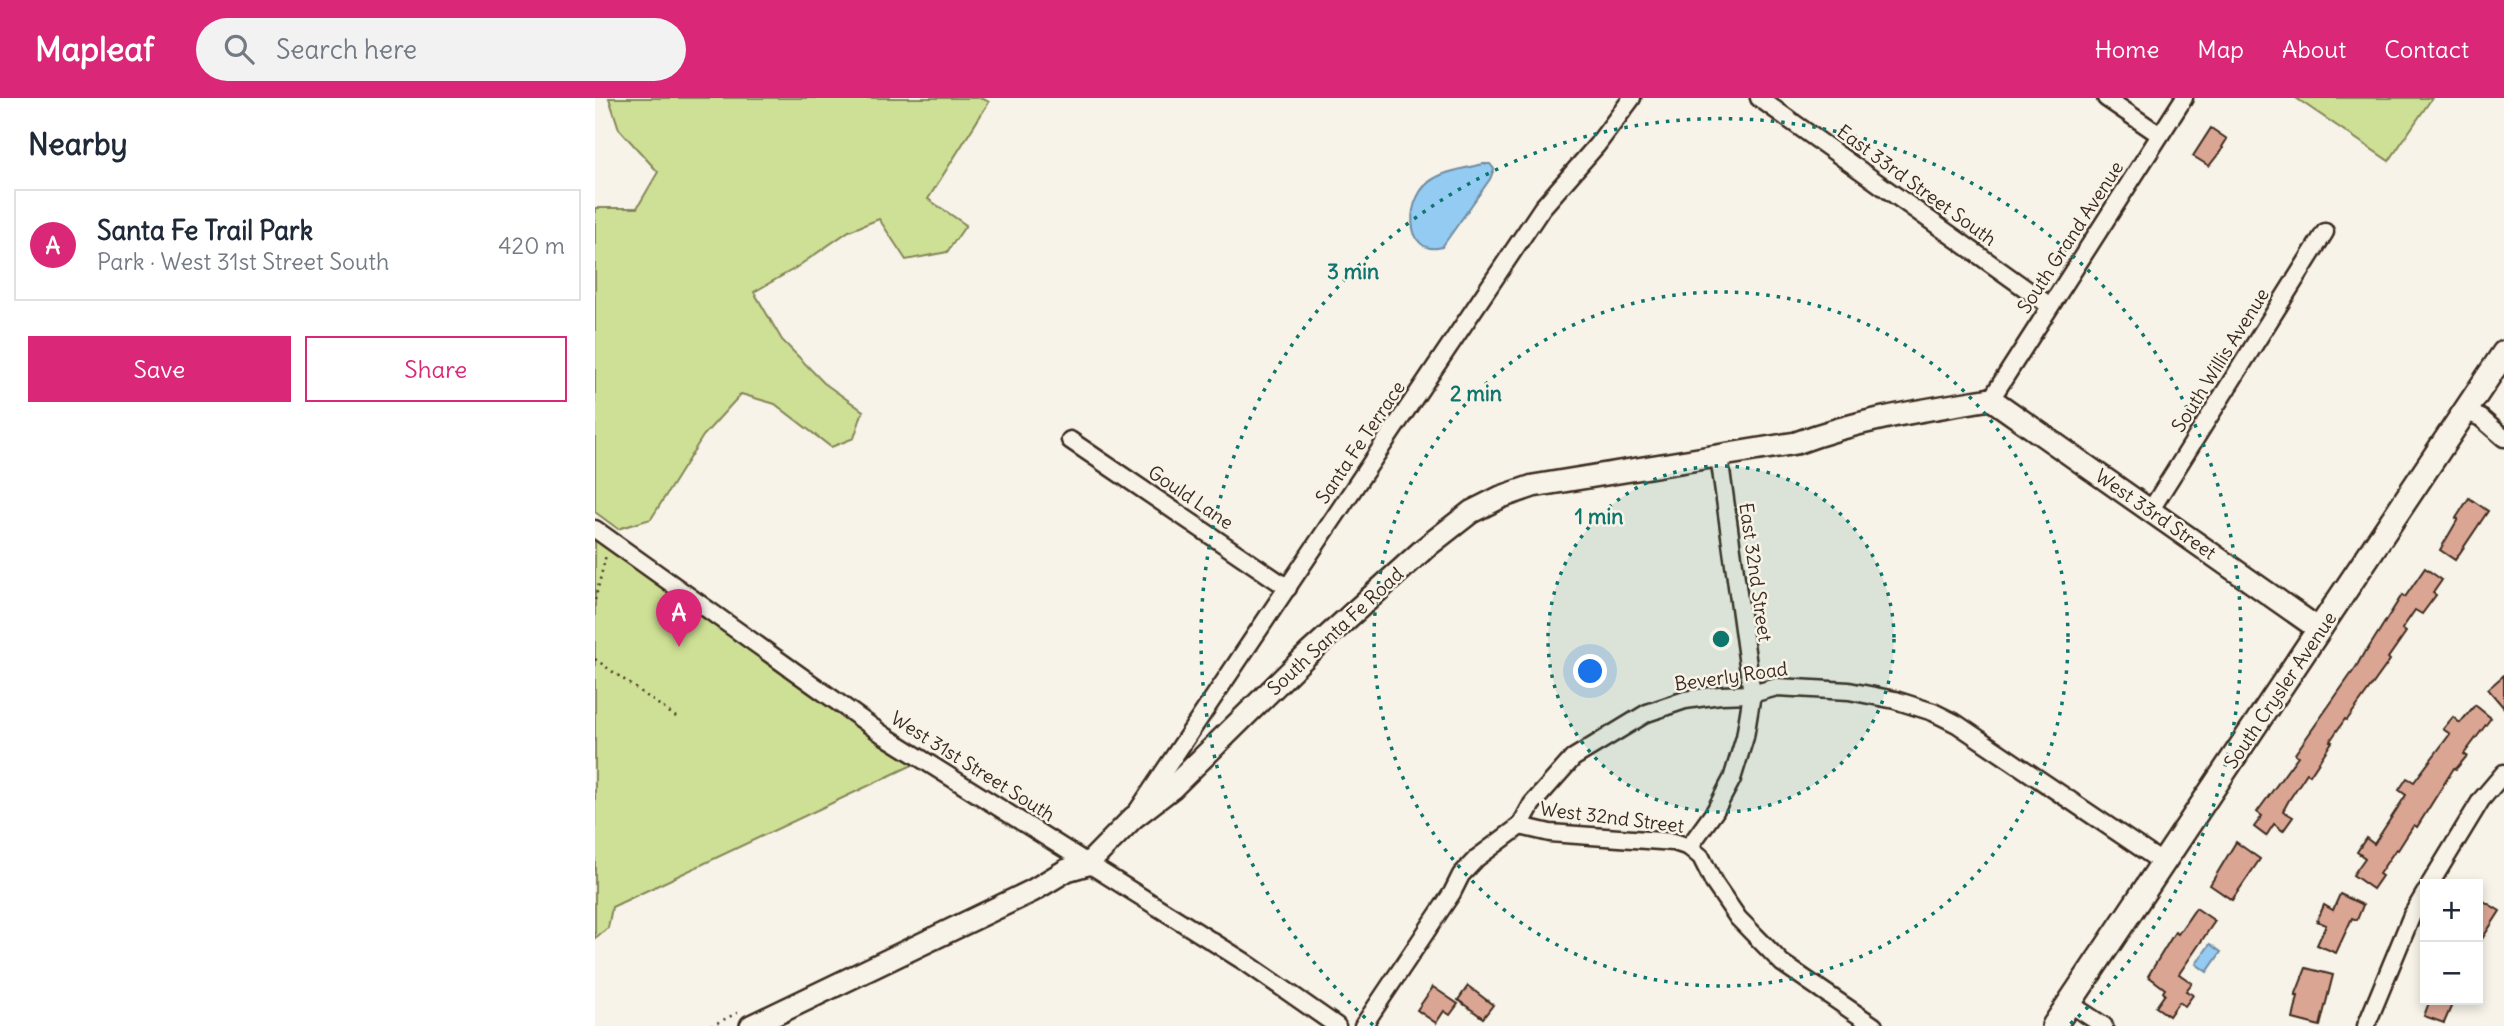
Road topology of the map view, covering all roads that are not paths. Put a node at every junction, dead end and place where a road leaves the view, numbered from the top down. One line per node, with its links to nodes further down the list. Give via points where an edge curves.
1 (1632, 98): 16 (street, Santa Fe Terrace, via 1542,208)
2 (1759, 98): 7 (street, East 33rd Street South)
3 (2106, 98): 5 (street)
4 (2184, 98): 5 (street, South Grand Avenue)
5 (2160, 135): 7 (street, South Grand Avenue)
6 (2325, 232): 14 (street, South Willis Avenue)
7 (2050, 306): 9 (street, South Grand Avenue)
8 (2504, 352): 10 (main road, South Crysler Avenue)
9 (1991, 399): 13 (street, South Santa Fe Road, via 1874,418 1796,443); 14 (street, West 33rd Street)
10 (2465, 411): 11 (street); 17 (main road, South Crysler Avenue)
11 (2504, 438)
12 (1070, 440): 16 (street, Gould Lane)
13 (1719, 456): 18 (street, East 32nd Street); 20 (street, South Santa Fe Road, via 1533,486 1471,512 1425,548 1308,654 1172,788)
14 (2150, 511): 17 (street, West 33rd Street)
15 (595, 529): 24 (street, West 31st Street South, via 885,736)
16 (1288, 588): 20 (street, Santa Fe Terrace)
17 (2320, 630): 23 (main road, South Crysler Avenue)
18 (1752, 694): 21 (street, Beverly Road, via 1685,700 1647,713 1573,758 1548,783); 22 (street, East 32nd Street, via 1732,779); 23 (street, Beverly Road, via 1777,687 1849,691 1933,712)
19 (2504, 773): 25 (street, via 2481,800)
20 (1133, 818): 24 (street, South Santa Fe Road)
21 (1520, 826): 22 (street, West 32nd Street); 30 (street, Beverly Road, via 1461,875)
22 (1689, 847): 31 (street, West 32nd Street, via 1701,857 1738,918 1782,963)
23 (2163, 863): 27 (main road, South Crysler Avenue)
24 (1088, 864): 28 (street, South Santa Fe Road, via 1067,870); 29 (street, West 31st Street South)
25 (2433, 879)
26 (2420, 901): 34 (street)
27 (2069, 1003): 32 (main road, South Crysler Avenue); 33 (street)
28 (751, 1026)
29 (1337, 1026)
30 (1363, 1026)
31 (1874, 1026)
32 (2054, 1026)
33 (2104, 1026)
34 (2366, 1026)

